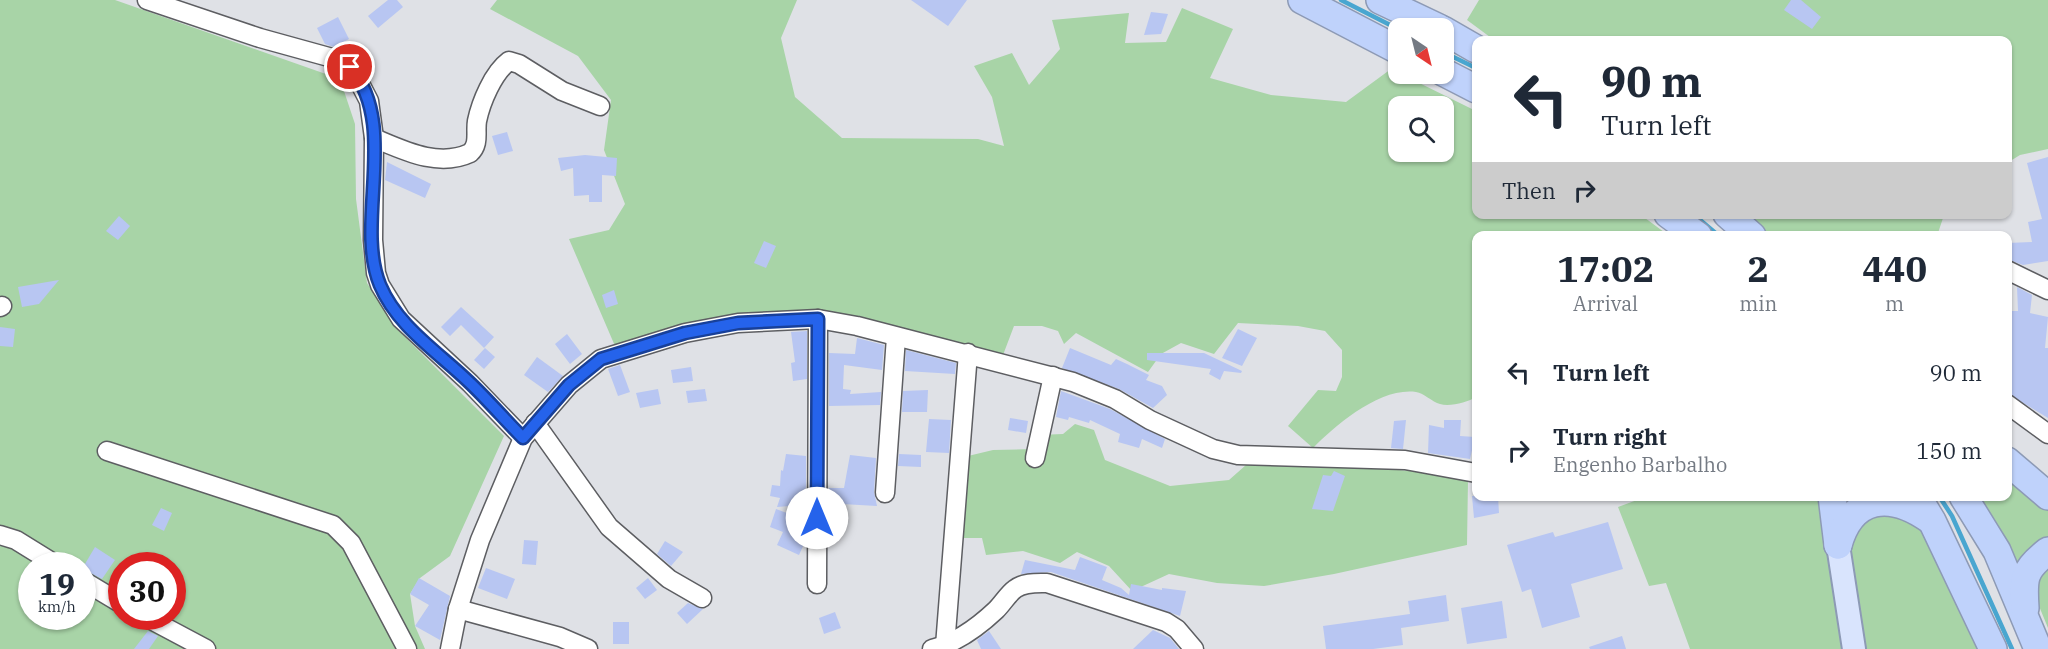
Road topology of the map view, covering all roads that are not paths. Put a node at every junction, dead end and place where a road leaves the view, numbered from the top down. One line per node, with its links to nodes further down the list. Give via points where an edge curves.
1 (147, 0): 11 (street, via 342,62 354,72 369,101)
2 (1302, 0): 6 (highway)
3 (1380, 0): 4 (highway)
4 (1418, 18)
5 (1454, 36): 7 (highway)
6 (1388, 45)
7 (1472, 47)
8 (1454, 78): 9 (highway)
9 (1472, 87)
10 (600, 106): 11 (street, via 562,91 509,61 482,104 476,143 470,153 433,158 414,155)
11 (374, 138): 25 (street, via 373,240 380,285 401,319)
12 (1675, 219): 14 (highway)
13 (1733, 219): 15 (highway)
14 (1691, 231)
15 (1746, 231)
16 (2012, 272): 17 (street)
17 (2048, 290)
18 (818, 319): 19 (street); 23 (street, via 738,323 685,333 601,359 569,385); 40 (street)
19 (897, 337): 20 (street); 30 (street)
20 (968, 353): 21 (street); 45 (street)
21 (1053, 376): 27 (street); 29 (street, via 1115,399 1213,449 1238,455 1405,460)
22 (2012, 408): 24 (street)
23 (535, 423): 25 (street); 41 (street, via 609,527 669,579)
24 (2048, 434)
25 (523, 438): 42 (street, via 480,540)
26 (107, 451): 47 (street, via 333,525 351,543)
27 (1035, 458)
28 (2012, 465): 31 (highway)
29 (1472, 472)
30 (885, 494)
31 (2048, 496)
32 (1833, 501): 37 (highway)
33 (1920, 501): 35 (highway)
34 (1966, 501): 43 (highway, via 1997,551)
35 (1932, 521): 37 (highway, via 1898,502 1882,501 1852,515 1842,529); 52 (highway)
36 (0, 535): 39 (street)
37 (1838, 545): 51 (main road)
38 (2048, 551): 43 (highway, via 2026,571)
39 (35, 552)
40 (817, 584)
41 (702, 598)
42 (458, 609): 48 (street); 49 (street, via 560,637)
43 (2026, 618): 53 (highway)
44 (170, 630): 46 (street)
45 (939, 647): 50 (street, via 995,610 1016,588 1047,583 1166,622)
46 (206, 649)
47 (408, 649)
48 (450, 649)
49 (588, 649)
50 (1194, 649)
51 (1854, 649)
52 (1993, 649)
53 (2038, 649)

